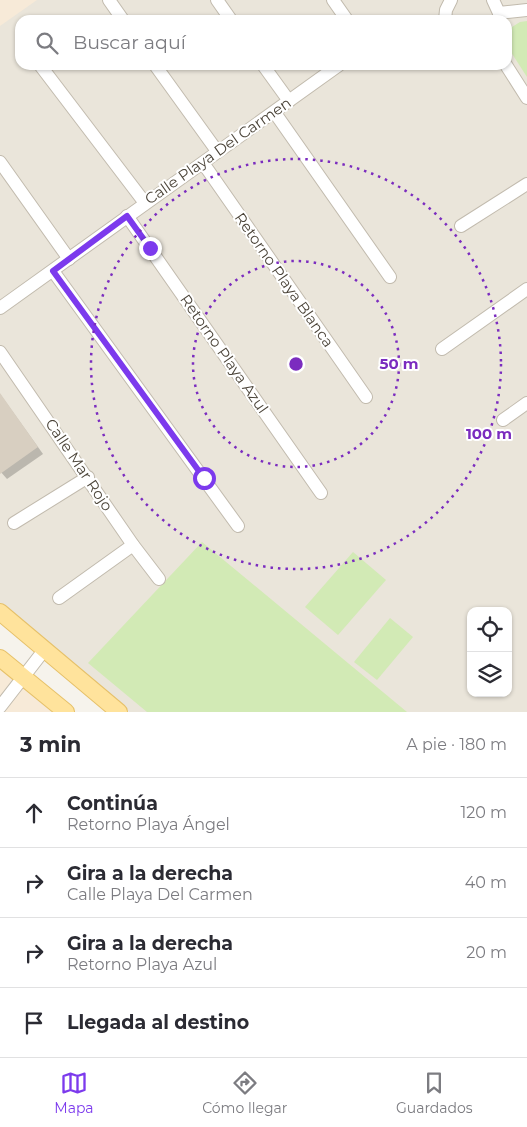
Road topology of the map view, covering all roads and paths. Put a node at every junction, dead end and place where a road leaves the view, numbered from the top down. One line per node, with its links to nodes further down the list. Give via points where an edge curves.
1 (109, 0): 7 (street)
2 (217, 0): 8 (street)
3 (333, 0): 9 (street)
4 (493, 0): 11 (street)
5 (449, 1): 10 (street)
6 (527, 10): 12 (street)
7 (120, 15)
8 (228, 15)
9 (344, 15)
10 (445, 15)
11 (498, 15)
12 (507, 15)
13 (44, 70): 25 (street)
14 (159, 70): 21 (street)
15 (267, 70): 19 (street)
16 (332, 70): 19 (street, Calle Playa Del Carmen)
17 (509, 70): 18 (street)
18 (527, 98)
19 (289, 101): 20 (street, Calle Playa Del Carmen)
20 (275, 113): 21 (street, Calle Playa Del Carmen); 30 (street)
21 (217, 151): 23 (street, Calle Playa Del Carmen)
22 (0, 162): 28 (street)
23 (203, 162): 25 (street, Calle Playa Del Carmen); 35 (street, Retorno Playa Blanca)
24 (527, 184): 27 (street)
25 (145, 203): 26 (street, Calle Playa Del Carmen)
26 (127, 216): 28 (street, Calle Playa Del Carmen); 39 (street, Retorno Playa Azul)
27 (462, 226)
28 (69, 259): 29 (street, Calle Playa Del Carmen)
29 (53, 271): 32 (street, Calle Playa Del Carmen); 41 (street)
30 (390, 278)
31 (527, 289): 33 (street)
32 (0, 308)
33 (442, 348)
34 (0, 352): 38 (street, Calle Mar Rojo)
35 (366, 397)
36 (527, 403): 37 (street)
37 (503, 420)
38 (88, 477): 40 (street); 42 (street, Calle Mar Rojo)
39 (321, 492)
40 (14, 523)
41 (238, 526)
42 (133, 545): 43 (street, Calle Mar Rojo); 44 (street)
43 (159, 579)
44 (59, 598)
45 (0, 612): 46 (main road)
46 (45, 649): 48 (street); 51 (main road)
47 (0, 658): 48 (main road)
48 (23, 676): 49 (street); 50 (main road)
49 (0, 707)
50 (66, 712)
51 (119, 712)

